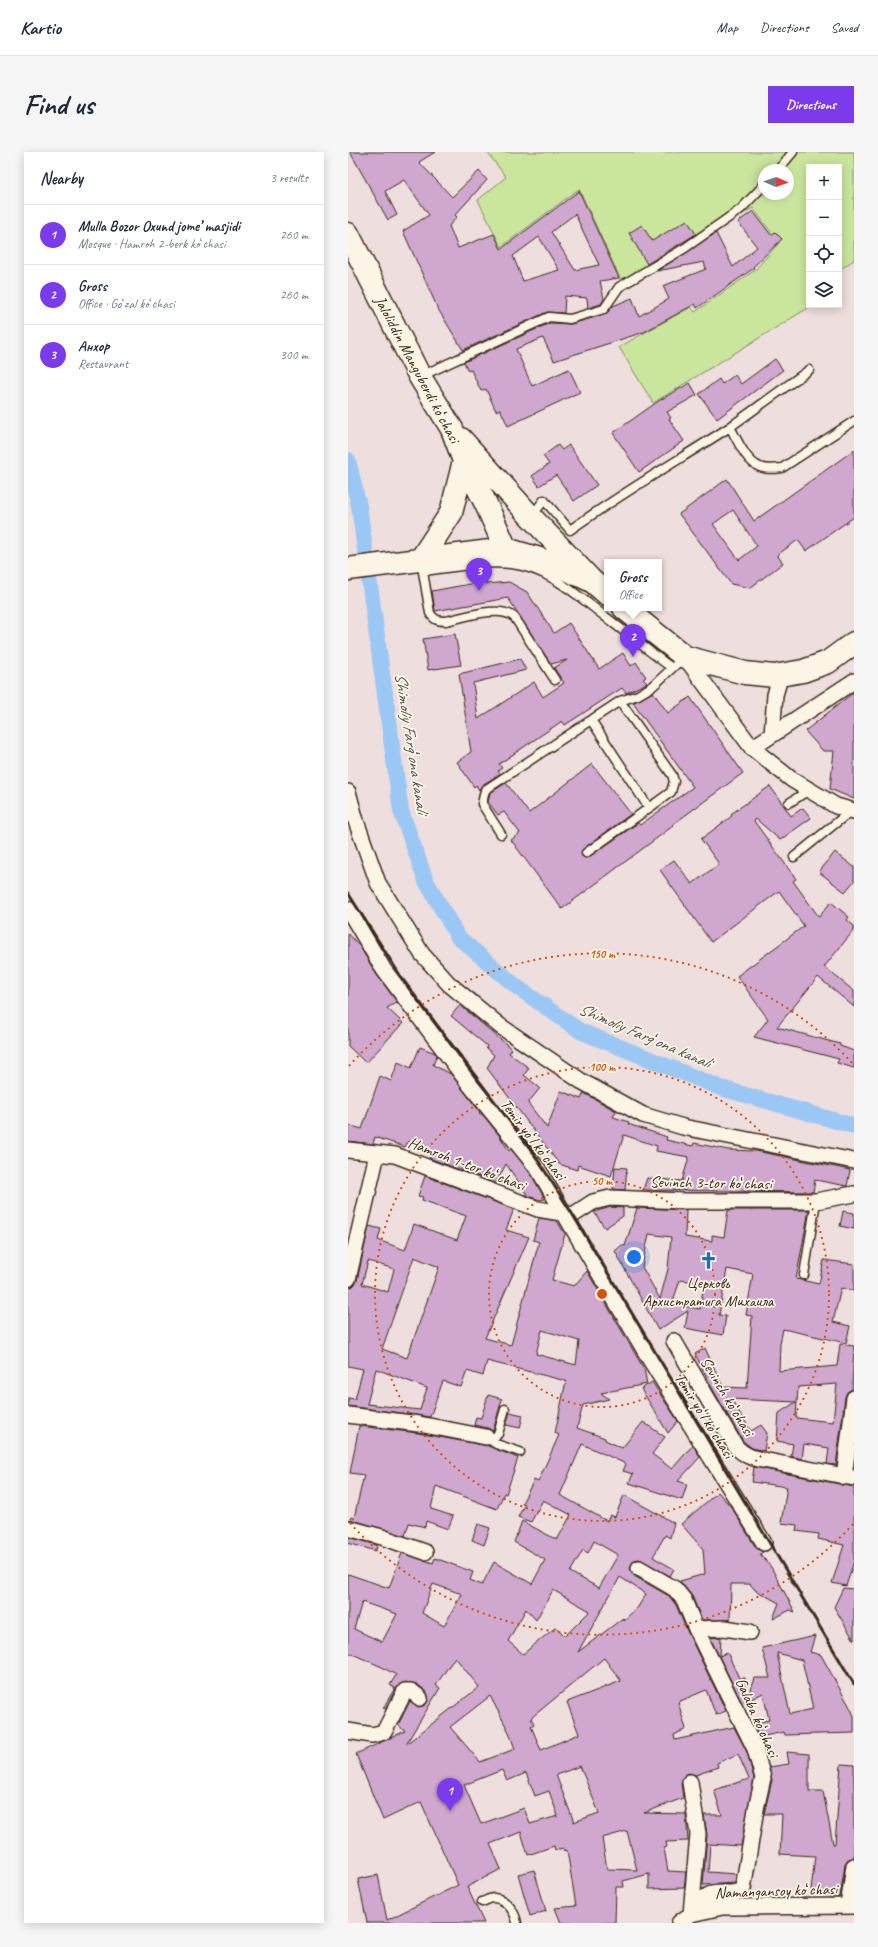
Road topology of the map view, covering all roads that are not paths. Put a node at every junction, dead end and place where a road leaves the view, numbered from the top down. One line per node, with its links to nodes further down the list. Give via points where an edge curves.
1 (793, 152): 2 (lane)
2 (783, 164)
3 (758, 191): 6 (lane, via 741,209 685,248 619,287 604,308 570,319 549,317)
4 (348, 234): 6 (main road, Jaloliddin Manguberdi koʻchasi)
5 (809, 370): 8 (lane)
6 (420, 377): 9 (main road, Jaloliddin Manguberdi koʻchasi)
7 (854, 421): 8 (lane, via 782,468 770,469 751,462)
8 (730, 427): 11 (lane, via 614,499 570,530 544,500)
9 (452, 429): 10 (main road, Jaloliddin Manguberdi koʻchasi); 11 (main road)
10 (464, 461): 12 (main road, Jaloliddin Manguberdi koʻchasi); 13 (main road, via 451,513)
11 (531, 517): 15 (main road)
12 (506, 549): 13 (main road); 15 (main road, via 550,562)
13 (416, 564): 14 (main road); 18 (lane, via 490,563 532,569 568,588); 20 (lane, via 433,618 446,621 497,611 510,612)
14 (348, 569)
15 (599, 588)
16 (627, 611): 18 (main road)
17 (854, 643): 19 (main road, via 828,662 803,671)
18 (678, 662): 19 (main road, via 745,673); 22 (lane, via 653,686); 25 (street)
19 (781, 674): 24 (street, via 775,695)
20 (555, 680)
21 (854, 681): 24 (street)
22 (620, 702): 23 (lane); 29 (lane, via 674,781 671,792)
23 (591, 720): 29 (lane); 31 (lane, via 485,790 482,804)
24 (772, 735): 25 (street)
25 (752, 748): 26 (street)
26 (809, 790): 28 (lane); 30 (street, via 836,806)
27 (348, 792): 37 (street, via 378,883 422,954 449,984 500,1026 581,1081 643,1115 683,1128)
28 (789, 803)
29 (649, 808): 32 (lane)
30 (853, 811): 33 (lane)
31 (501, 834)
32 (586, 853)
33 (794, 857)
34 (348, 909): 40 (street, Temir yoʻl koʻchasi, via 384,970 470,1085 538,1169)
35 (348, 1150): 36 (street, Hamroh 1-tor koʻchasi)
36 (377, 1154): 40 (street, Hamroh 1-tor koʻchasi, via 395,1155 538,1209); 42 (street)
37 (854, 1161)
38 (854, 1194): 39 (street, Sevinch 3-tor koʻchasi)
39 (816, 1201): 40 (street, Sevinch 3-tor koʻchasi, via 610,1198 592,1202 581,1211); 41 (lane)
40 (568, 1213): 51 (street, Temir yoʻl koʻchasi, via 649,1358)
41 (804, 1275)
42 (348, 1279)
43 (674, 1341): 49 (street, Sevinch koʻchasi, via 742,1453 762,1460)
44 (854, 1398): 49 (street)
45 (505, 1409): 47 (lane, via 498,1434 493,1438)
46 (348, 1415): 47 (street, via 419,1424)
47 (486, 1437): 48 (lane, via 496,1444)
48 (520, 1452)
49 (849, 1477)
50 (348, 1528): 52 (street)
51 (764, 1543)
52 (425, 1552)
53 (639, 1568): 54 (street, via 675,1589 684,1600)
54 (696, 1629): 55 (street, via 726,1628); 62 (street, Galaba koʻchasi, via 755,1749 763,1778 742,1890 710,1895 700,1902)
55 (750, 1632)
56 (420, 1698): 57 (street, via 411,1691 405,1691 384,1732 378,1735)
57 (348, 1731)
58 (690, 1782): 62 (street, via 698,1834)
59 (854, 1866): 61 (street)
60 (482, 1902): 63 (lane, via 493,1898 501,1900 509,1906)
61 (851, 1906): 62 (street, Namangansoy koʻchasi, via 722,1907)
62 (691, 1914): 64 (street, Namangansoy koʻchasi)
63 (517, 1923)
64 (679, 1923)

